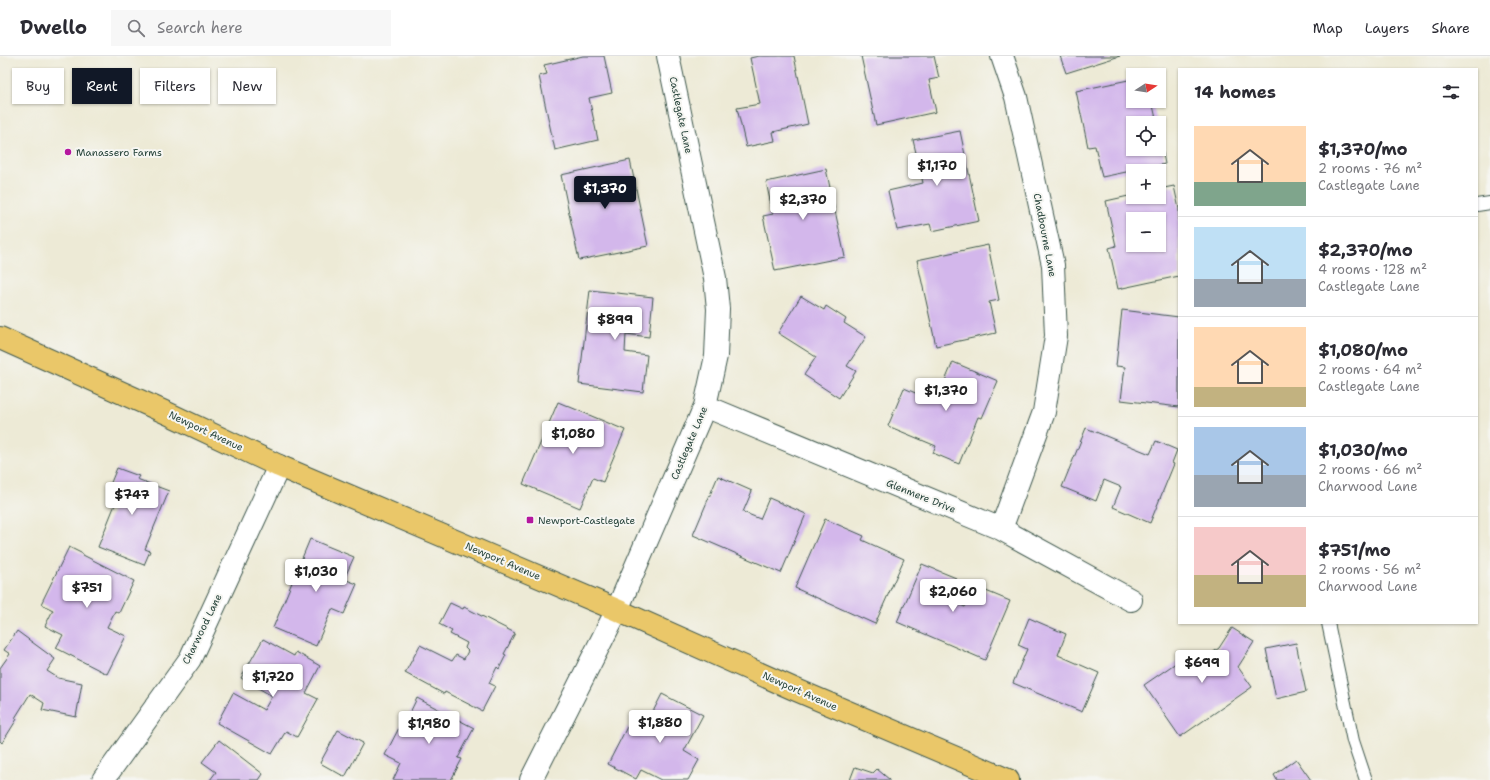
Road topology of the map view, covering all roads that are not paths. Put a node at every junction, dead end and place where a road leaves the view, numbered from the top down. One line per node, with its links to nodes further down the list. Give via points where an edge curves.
1 (668, 56): 6 (street, Castlegate Lane, via 715,278 718,309 716,356)
2 (1002, 56): 8 (street, Chadbourne Lane, via 1016,97 1053,265 1056,336 1044,412)
3 (1490, 203): 4 (lane)
4 (1478, 205)
5 (0, 338): 7 (main road, Newport Avenue)
6 (704, 406): 8 (street, Glenmere Drive); 10 (street, Castlegate Lane)
7 (279, 466): 10 (main road, Newport Avenue); 13 (street, Charwood Lane, via 190,659)
8 (1001, 529): 9 (street, Glenmere Drive)
9 (1131, 600)
10 (617, 610): 12 (main road, Newport Avenue); 14 (street, Castlegate Lane)
11 (1328, 624): 16 (lane, via 1353,741)
12 (977, 774): 15 (main road, Newport Avenue)
13 (103, 780)
14 (531, 780)
15 (1008, 780)
16 (1366, 780)

